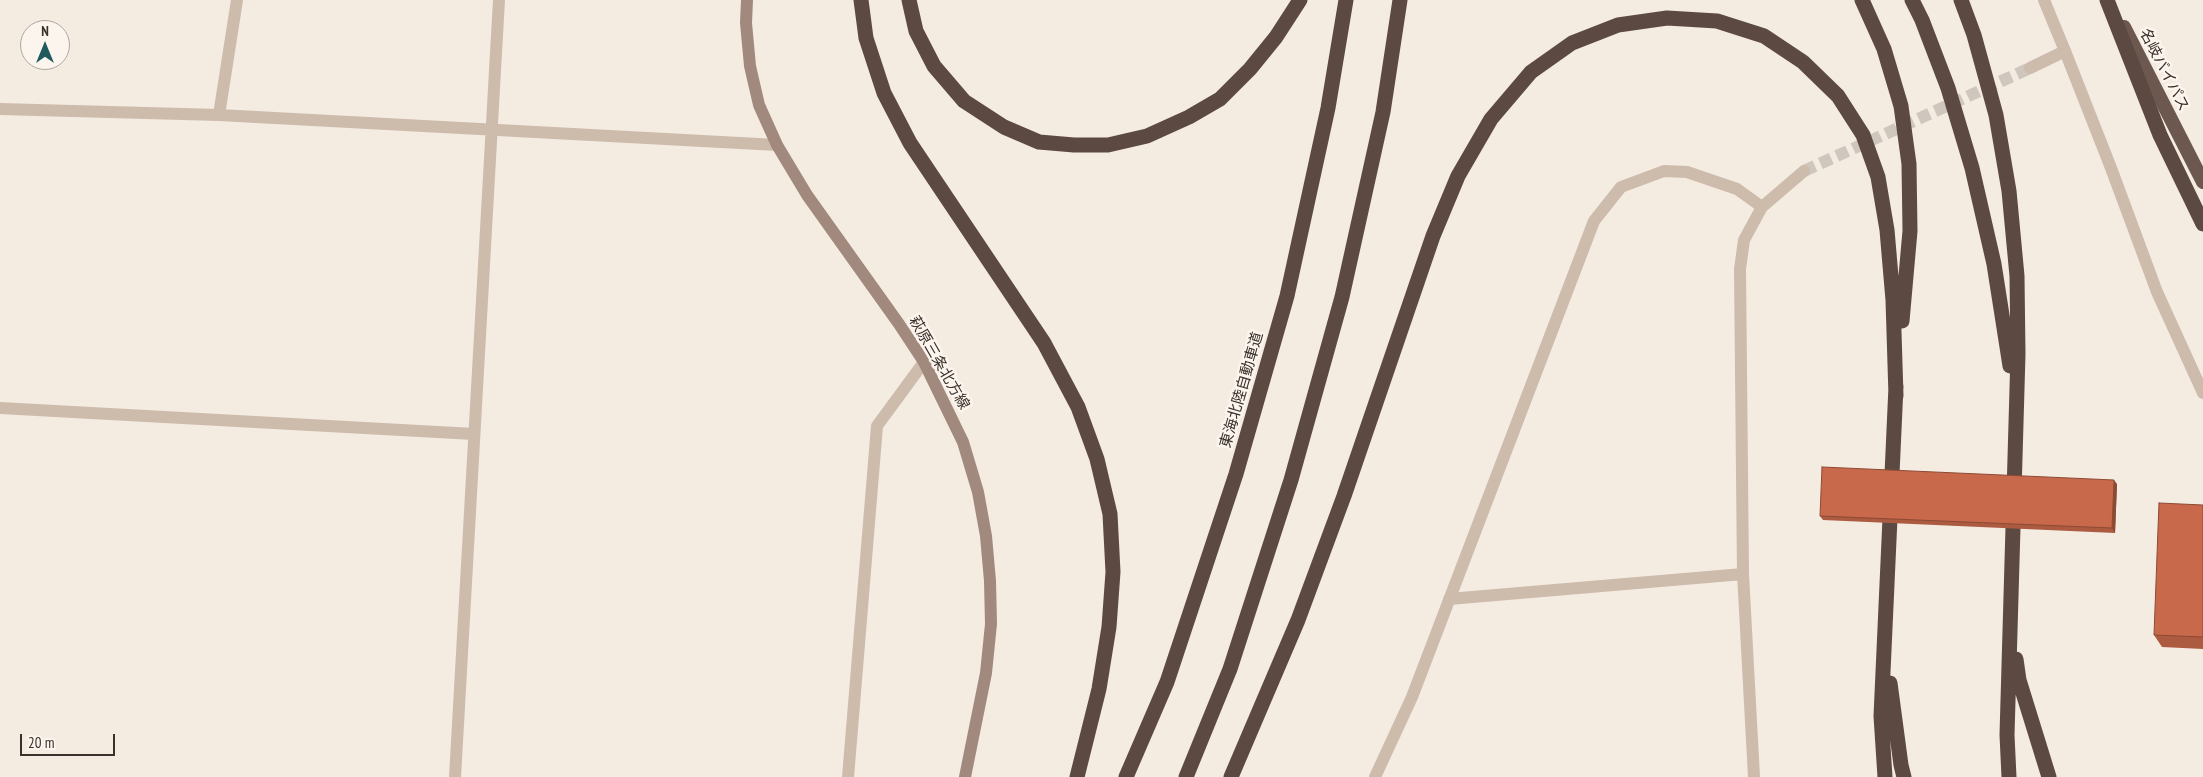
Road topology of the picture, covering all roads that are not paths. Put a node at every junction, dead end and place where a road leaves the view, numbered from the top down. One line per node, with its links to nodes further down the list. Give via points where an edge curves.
1 (237, 0): 17 (street)
2 (499, 0): 18 (street)
3 (747, 0): 19 (main road, 萩原三条北方線, via 750,66 759,105)
4 (861, 0): 37 (highway, via 866,38 888,101 910,143 1044,343 1078,407 1097,458 1110,514 1113,572 1100,689)
5 (909, 0): 6 (highway, via 916,31 929,57 964,101 1004,127 1039,142 1074,145 1108,145 1147,136 1220,99 1276,37)
6 (1300, 0)
7 (1346, 0): 38 (highway, 東海北陸自動車道, via 1328,108 1284,306 1236,474 1170,673)
8 (1400, 0): 39 (highway, via 1383,112 1342,297 1292,480 1230,669)
9 (1862, 0): 26 (highway, via 1884,49 1901,106 1909,164 1910,231)
10 (1912, 0): 27 (highway, via 1948,88 1972,168 1994,264)
11 (1961, 0): 27 (highway, via 1996,115 2009,191 2016,276)
12 (2044, 0): 14 (street)
13 (2108, 0): 21 (highway, 名岐バイパス); 23 (highway, via 2160,135)
14 (2065, 51): 15 (street); 25 (street, via 2157,292)
15 (2030, 68)
16 (0, 109): 17 (street)
17 (219, 115): 18 (street)
18 (492, 130): 19 (street); 29 (street)
19 (777, 145): 24 (main road, 萩原三条北方線, via 807,195)
20 (1804, 171): 22 (street)
21 (2203, 182)
22 (1762, 207): 30 (street, via 1744,240 1740,269); 31 (street, via 1737,189 1687,172 1664,171 1621,187 1594,220)
23 (2203, 224)
24 (924, 362): 35 (street, via 877,426); 36 (main road, 萩原三条北方線, via 963,442 978,492 986,536 991,624 986,673)
25 (2203, 392)
26 (1896, 396): 33 (highway); 40 (highway, via 1894,300 1878,177 1863,135 1838,96 1803,62 1764,36 1717,21 1667,18 1618,25 1572,43 1531,72 1491,119 1458,176 1433,236 1298,620)
27 (2016, 401): 32 (highway)
28 (0, 408): 29 (street)
29 (474, 434): 34 (street)
30 (1743, 574): 31 (street); 42 (street)
31 (1449, 599): 41 (street, via 1412,697)
32 (2010, 618): 45 (highway); 46 (highway, via 2019,680)
33 (1884, 622): 43 (highway, via 1881,716); 44 (highway, via 1891,697)
34 (455, 777)
35 (848, 777)
36 (965, 777)
37 (1077, 777)
38 (1126, 777)
39 (1186, 777)
40 (1231, 777)
41 (1375, 777)
42 (1754, 777)
43 (1886, 777)
44 (1904, 777)
45 (2009, 777)
46 (2048, 777)

